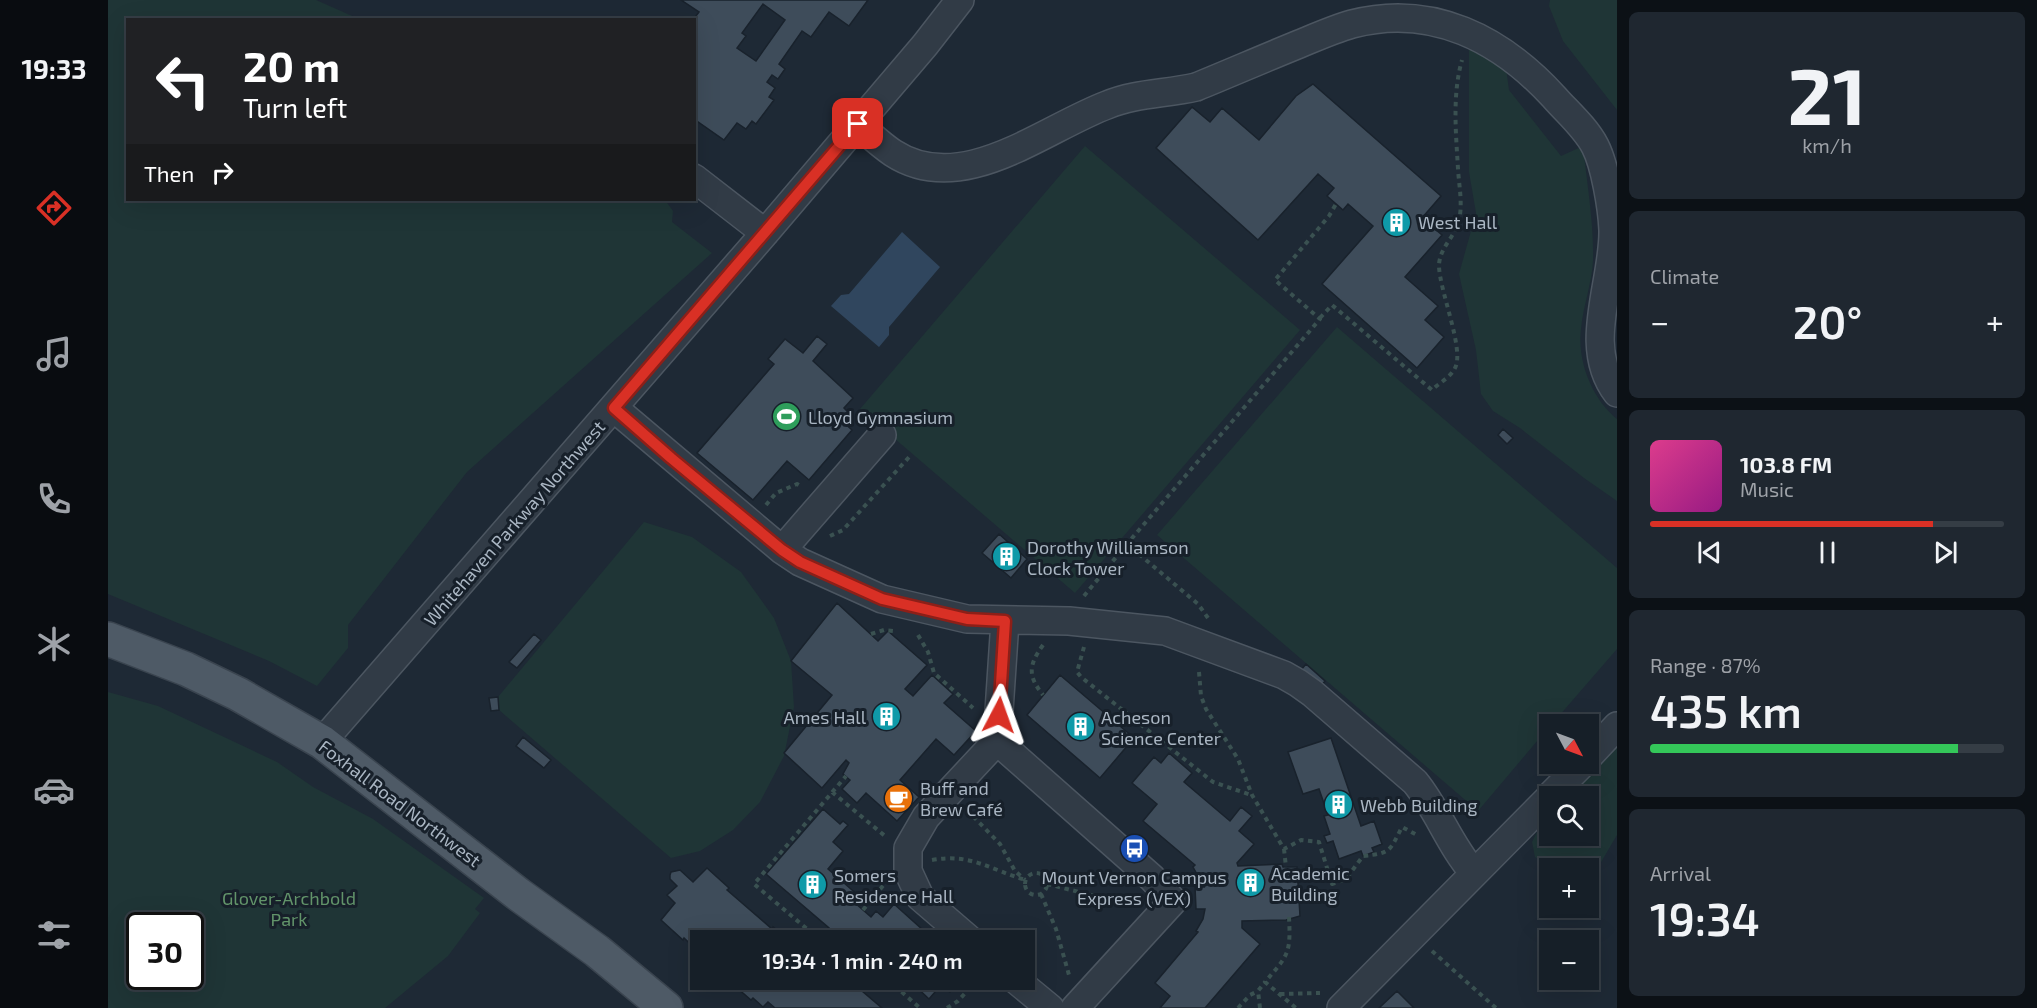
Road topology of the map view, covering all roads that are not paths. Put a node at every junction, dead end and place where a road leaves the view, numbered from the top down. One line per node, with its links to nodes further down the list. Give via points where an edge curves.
1 (960, 0): 2 (street, Whitehaven Parkway Northwest)
2 (858, 124): 4 (street, Whitehaven Parkway Northwest); 5 (street, via 894,154 910,161 948,168 970,166 992,160 1130,96 1196,87 1353,24 1411,19 1473,34 1514,58 1535,76 1595,146 1613,232 1600,343 1602,364)
3 (696, 180): 4 (street)
4 (765, 233): 6 (street, Whitehaven Parkway Northwest)
5 (1617, 393)
6 (614, 408): 8 (street); 13 (street, Whitehaven Parkway Northwest)
7 (882, 435): 8 (street)
8 (782, 550): 9 (street, via 882,599 967,619)
9 (1005, 621): 12 (street); 18 (street, via 1069,621 1165,631 1284,675 1312,693 1415,782)
10 (108, 639): 13 (main road, Foxhall Road Northwest, via 230,689)
11 (1617, 726): 14 (street)
12 (998, 736): 19 (street, via 926,817 908,848 908,871 920,897); 24 (street, via 1173,901)
13 (322, 742): 22 (main road, Foxhall Road Northwest, via 604,956)
14 (1599, 745)
15 (1572, 774): 16 (street)
16 (1561, 786)
17 (1539, 808): 18 (street)
18 (1474, 873): 21 (street, via 1413,934)
19 (958, 930)
20 (1028, 990): 23 (street)
21 (1333, 1000)
22 (666, 1008)
23 (1050, 1008)
24 (1075, 1008)

